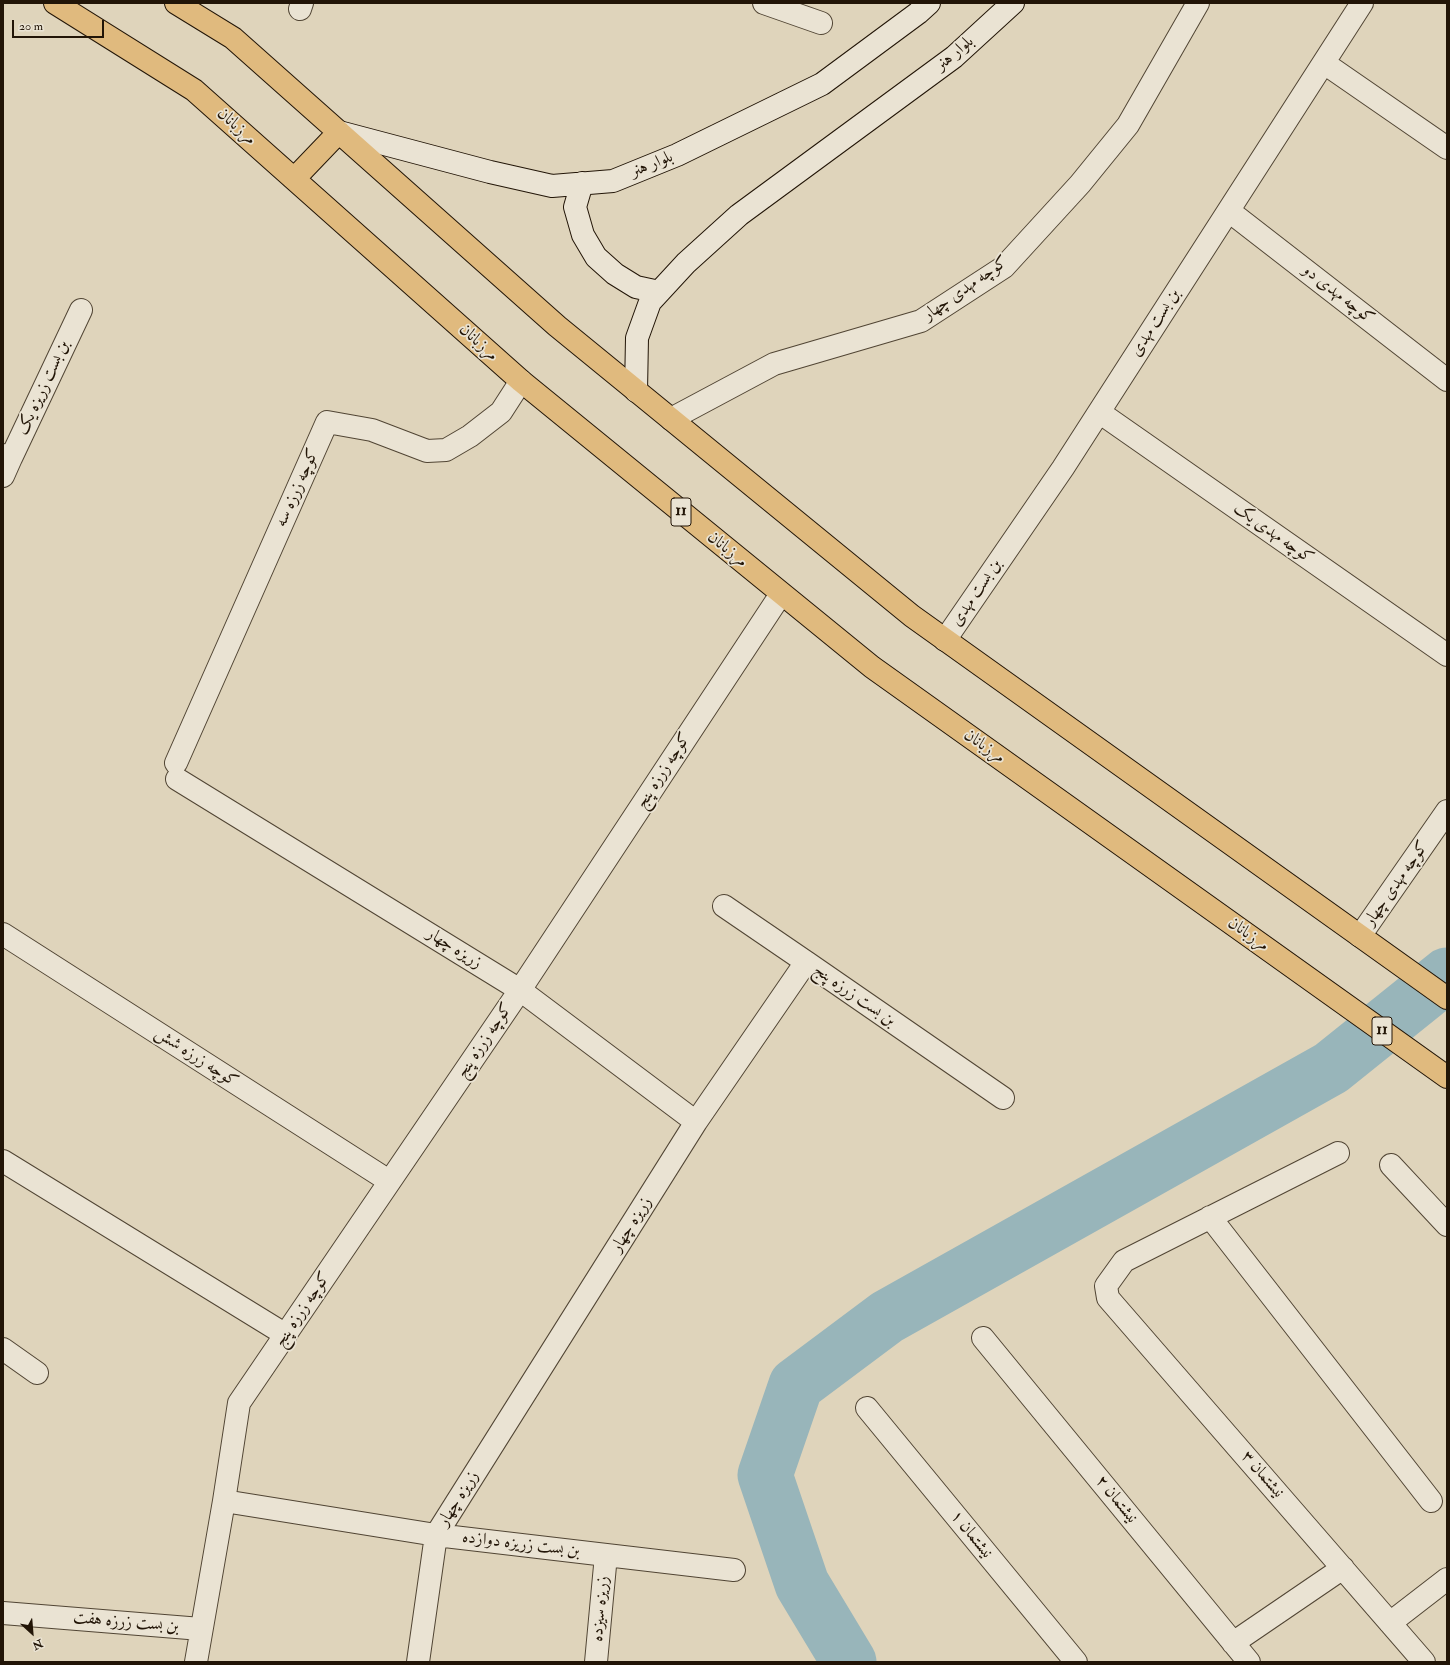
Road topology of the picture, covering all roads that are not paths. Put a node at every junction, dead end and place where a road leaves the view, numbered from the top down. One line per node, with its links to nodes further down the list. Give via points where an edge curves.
1 (55, 3): 12 (main road, مرزبانان / 11, via 194,90)
2 (176, 3): 10 (main road, via 234,38)
3 (764, 3): 8 (street)
4 (929, 3): 13 (street, بلوار هنر, via 822,84 670,158 613,181)
5 (1013, 3): 15 (street, بلوار هنر, via 954,57 739,215 686,263)
6 (1198, 3): 21 (street, کوچه مهدی چهار, via 1128,125 1080,184 1004,267 921,321 774,364)
7 (1362, 3): 9 (street, بن بست مهدی)
8 (821, 23)
9 (1324, 63): 11 (street); 14 (street, بن بست مهدی)
10 (339, 132): 12 (main road); 13 (street, بلوار هنر, via 552,186); 19 (main road, via 552,321)
11 (1447, 148)
12 (294, 179): 18 (main road, مرزبانان / 11)
13 (582, 183): 15 (street, via 575,207 583,235 596,257 614,274 636,287)
14 (1228, 211): 17 (street, کوچه مهدی دو); 20 (street, بن بست مهدی)
15 (659, 292): 19 (street, بلوار هنر, via 650,302 637,338)
16 (81, 310): 22 (street, بن بست زریزه یک)
17 (1447, 380)
18 (521, 381): 23 (main road, مرزبانان / 11); 26 (street, کوچه زرزه سه, via 501,412 470,436 446,450 427,451 372,430 327,422)
19 (636, 391): 21 (main road)
20 (1099, 412): 24 (street, بن بست مهدی); 25 (street, کوچه مهدی یک)
21 (671, 419): 24 (main road, via 912,616)
22 (6, 463)
23 (781, 594): 32 (street, کوچه زرزه پنج); 34 (main road, مرزبانان / 11, via 872,667)
24 (945, 640): 30 (main road)
25 (1447, 655)
26 (176, 771): 32 (street, زریزه چهار)
27 (1447, 812): 30 (street, کوچه مهدی چهار)
28 (724, 906): 31 (street)
29 (3, 934): 40 (street, کوچه زرزه شش)
30 (1360, 936): 33 (main road)
31 (806, 962): 35 (street, بن بست زرزه پنج); 36 (street, بن بست زرزه پنج)
32 (520, 990): 36 (street, زریزه چهار); 40 (street, کوچه زرزه پنج)
33 (1447, 998)
34 (1440, 1072)
35 (1003, 1098)
36 (696, 1122): 50 (street, زریزه چهار)
37 (1338, 1153): 41 (street)
38 (3, 1161): 43 (street)
39 (1391, 1165): 42 (street)
40 (389, 1181): 43 (street, کوچه زرزه پنج)
41 (1210, 1217): 49 (street); 52 (street, نيشتمان ۳, via 1124,1261 1106,1286 1108,1298)
42 (1447, 1225)
43 (286, 1335): 48 (street, کوچه زرزه پنج, via 239,1403)
44 (983, 1338): 58 (street, نيشتمان ۲)
45 (3, 1349): 46 (street)
46 (38, 1373)
47 (867, 1408): 62 (street, نيشتمان ۱)
48 (224, 1501): 50 (street, زریزه چهار); 57 (street)
49 (1431, 1501)
50 (436, 1535): 51 (street, بن بست زریزه دوازده); 60 (street)
51 (606, 1555): 53 (street, بن بست زریزه دوازده); 61 (street, زریزه سیزده)
52 (1343, 1568): 56 (street, نيشتمان ۳); 58 (street)
53 (734, 1570)
54 (1447, 1579): 56 (street)
55 (3, 1613): 57 (street, بن بست زرزه هفت)
56 (1390, 1623): 64 (street, نيشتمان ۳)
57 (201, 1629): 59 (street)
58 (1233, 1642): 63 (street, نيشتمان ۲)
59 (196, 1662)
60 (418, 1662)
61 (596, 1662)
62 (1076, 1662)
63 (1249, 1662)
64 (1424, 1662)

